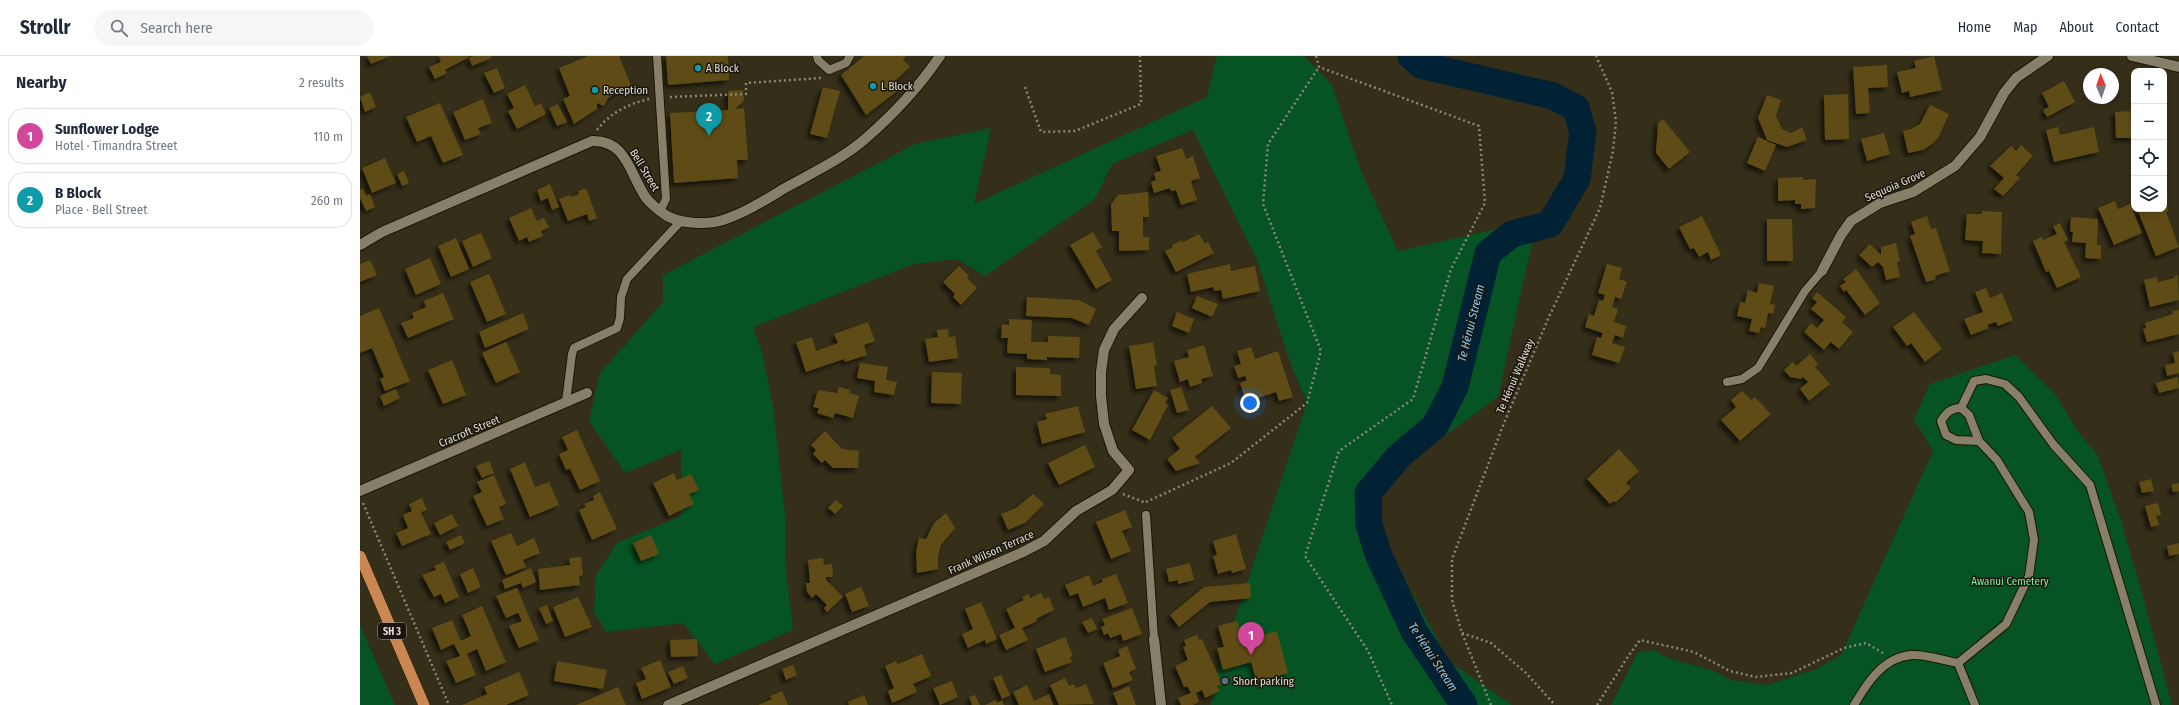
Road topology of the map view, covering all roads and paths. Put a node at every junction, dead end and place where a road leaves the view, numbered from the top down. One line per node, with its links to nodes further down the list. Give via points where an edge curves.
1 (657, 56): 14 (lane)
2 (817, 56): 3 (lane, via 829,70 846,63)
3 (850, 56)
4 (940, 56): 17 (street, Bell Street, via 894,113 864,140 822,168 742,213 722,221)
5 (1140, 56): 13 (path, via 1141,104 1075,132 1041,132)
6 (1316, 56): 10 (path)
7 (1596, 56): 32 (path, Te Hēnui Walkway, via 1612,92 1616,121 1613,151 1600,208 1548,319 1504,423 1452,560 1452,600)
8 (2048, 56): 19 (street, Sequoia Grove, via 2016,78 2004,93 1980,137 1955,166 1913,192 1880,203 1851,221)
9 (2132, 56): 11 (street)
10 (1319, 67): 28 (path, via 1268,144 1263,204 1321,352 1307,403 1231,463); 36 (path, via 1480,126 1484,203 1451,269 1413,399 1339,451 1305,556 1368,651)
11 (2179, 67)
12 (826, 78): 14 (path, via 746,82 746,94)
13 (1025, 88)
14 (660, 98): 15 (path, via 637,102 613,113 597,129); 16 (lane, via 666,199)
15 (592, 142): 16 (street, Bell Street, via 600,141 614,146 623,155 644,195); 18 (street, via 382,232)
16 (660, 211): 17 (street, Bell Street)
17 (681, 221): 23 (lane, via 627,279 621,297 617,328 574,348)
18 (360, 245)
19 (1822, 271): 21 (lane, via 1805,291 1758,368 1742,379)
20 (1142, 298): 26 (street, Frank Wilson Terrace, via 1114,329 1104,350 1101,396 1104,424 1113,451 1129,470)
21 (1727, 382)
22 (587, 393): 23 (street, Cracroft Street)
23 (566, 402): 27 (street, Cracroft Street)
24 (1961, 408): 25 (lane, via 1969,415); 25 (lane, via 1948,411 1941,420 1946,435 1956,440); 48 (lane, via 1974,382 1986,379 2005,384 2019,397 2053,444 2090,485)
25 (1979, 441): 35 (lane, via 1996,460 2029,512 2034,540 2029,576 2006,624)
26 (1112, 490): 28 (path); 39 (street, Frank Wilson Terrace, via 1076,511 1044,541 1021,554)
27 (360, 491)
28 (1146, 502): 30 (path)
29 (364, 508): 38 (path)
30 (1146, 515): 33 (lane)
31 (360, 556): 37 (highway, SH 3)
32 (1462, 633): 43 (path, Te Hēnui Walkway); 44 (path, via 1491,643 1526,673)
33 (1154, 640): 40 (street)
34 (1894, 659): 35 (lane, via 1913,655); 45 (path, via 1866,643 1844,648 1792,673 1756,677 1730,671 1694,652 1640,640); 46 (lane, via 1872,676)
35 (1958, 663): 47 (lane)
36 (1389, 701): 41 (path); 42 (path)
37 (424, 705)
38 (449, 705)
39 (668, 705)
40 (1161, 705)
41 (1387, 705)
42 (1392, 705)
43 (1491, 705)
44 (1555, 705)
45 (1598, 705)
46 (1854, 705)
47 (1975, 705)
48 (2156, 705)

